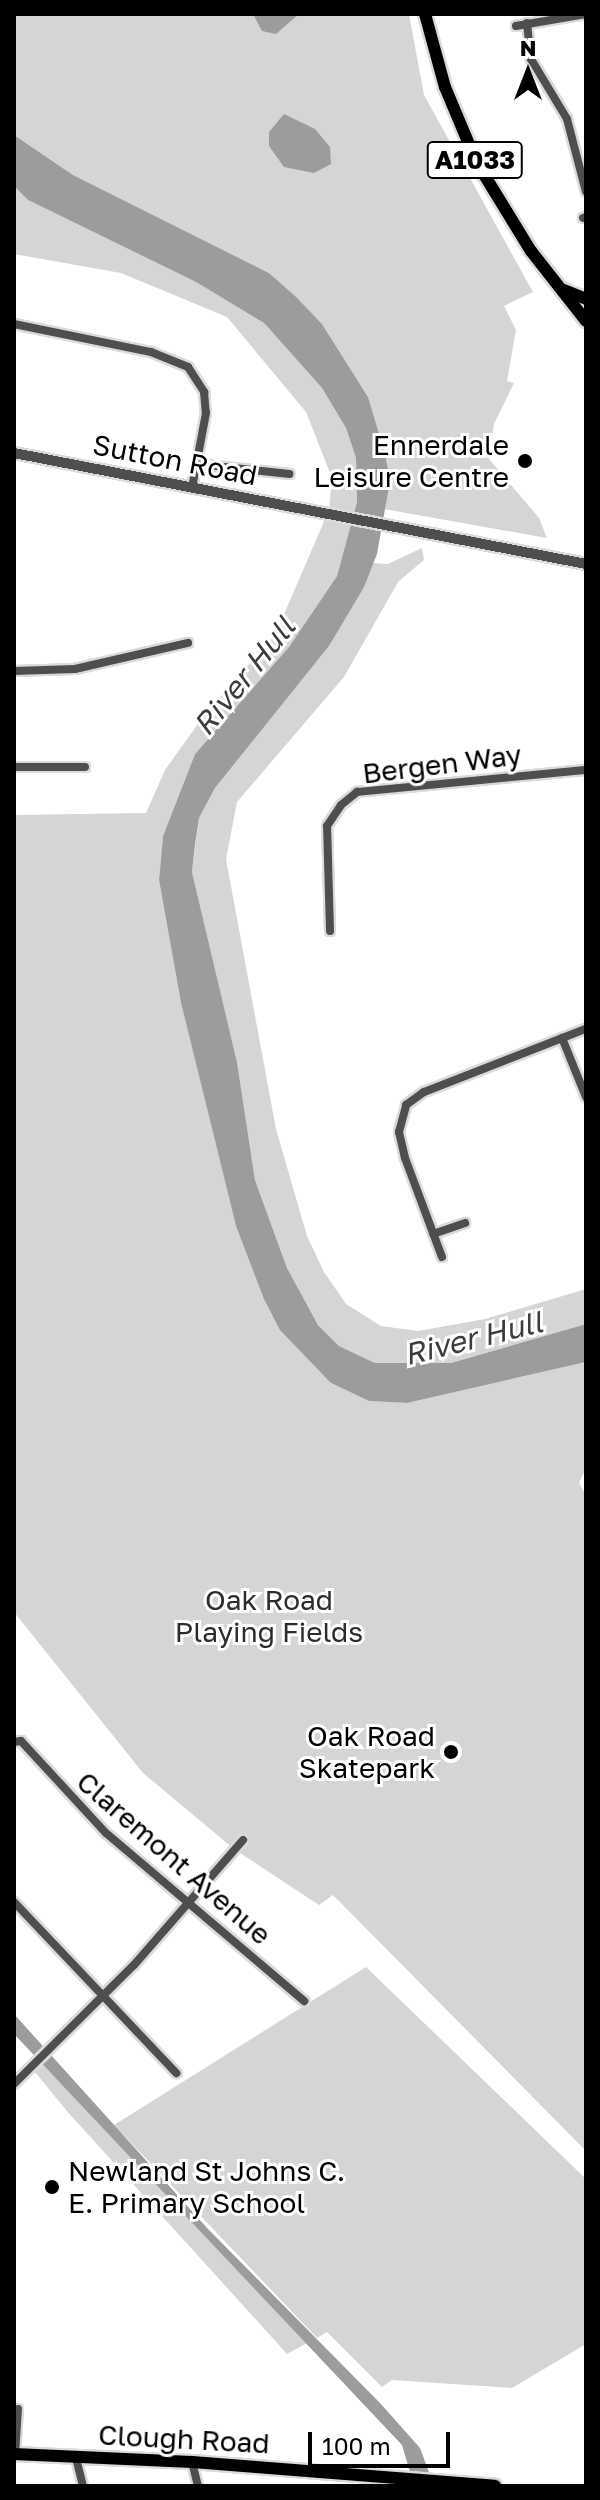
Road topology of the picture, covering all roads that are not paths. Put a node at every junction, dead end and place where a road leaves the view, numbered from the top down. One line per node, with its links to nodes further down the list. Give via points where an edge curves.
1 (425, 14): 7 (main road, A1033, via 445,87 477,163)
2 (586, 14): 3 (street)
3 (542, 17): 4 (street)
4 (527, 23): 5 (street); 6 (street, via 531,59 567,119)
5 (516, 26)
6 (586, 192)
7 (561, 289): 8 (main road, A1033); 9 (main road, A1033)
8 (586, 299)
9 (586, 321)
10 (14, 324): 12 (street, via 151,352 188,367 204,392 206,413)
11 (14, 453): 14 (street, Sutton Road)
12 (197, 464): 13 (street); 14 (street)
13 (289, 474)
14 (192, 488): 15 (street, Sutton Road)
15 (586, 564)
16 (188, 643): 17 (street, via 75,669)
17 (14, 671)
18 (14, 767): 19 (street)
19 (85, 767)
20 (586, 770): 21 (street, Bergen Way, via 357,792 327,826)
21 (330, 931)
22 (586, 1029): 23 (street)
23 (562, 1038): 24 (street); 26 (street, via 424,1092 406,1105 399,1132)
24 (586, 1097)
25 (465, 1223): 26 (street)
26 (433, 1234): 27 (street)
27 (442, 1257)
28 (18, 1742): 30 (street, Claremont Avenue, via 106,1833)
29 (243, 1840): 30 (street)
30 (189, 1900): 32 (street); 33 (street, Claremont Avenue)
31 (14, 1902): 32 (street)
32 (101, 1996): 34 (street); 35 (street)
33 (304, 2001)
34 (176, 2073)
35 (14, 2084)
36 (18, 2409): 37 (street)
37 (15, 2454): 38 (main road, Clough Road)
38 (76, 2458): 39 (main road, Clough Road); 40 (street)
39 (192, 2462): 41 (street); 42 (main road, Clough Road)
40 (83, 2486)
41 (198, 2486)
42 (495, 2486)

